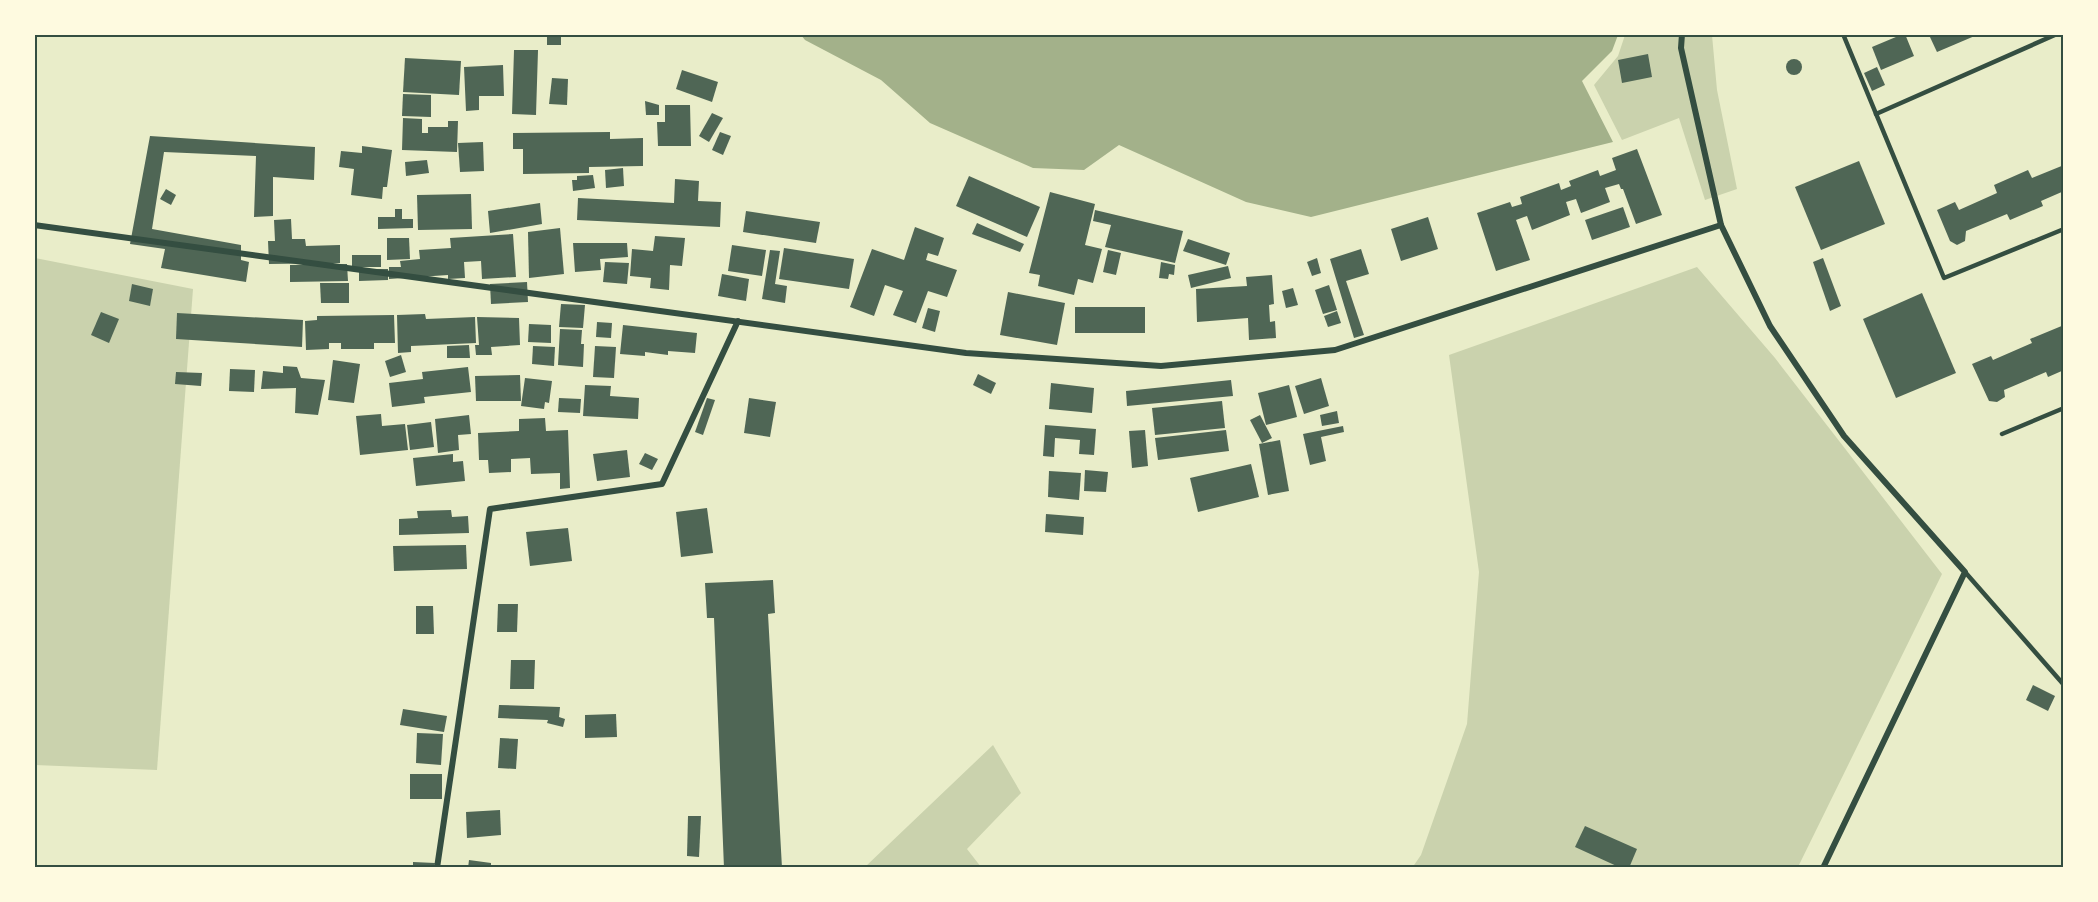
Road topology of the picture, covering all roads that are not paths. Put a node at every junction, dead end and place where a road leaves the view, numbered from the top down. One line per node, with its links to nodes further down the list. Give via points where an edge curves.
1 (1682, 34): 6 (street, via 1681,48)
2 (1844, 34): 4 (lane)
3 (2057, 34): 4 (lane)
4 (1876, 114): 7 (lane, via 1944,278)
5 (34, 225): 8 (street)
6 (1721, 225): 8 (street, via 1335,350 1161,366 966,352); 11 (street, via 1770,326 1844,436)
7 (2064, 229)
8 (738, 321): 13 (street, via 662,484 490,509)
9 (2064, 408): 10 (lane)
10 (2002, 434)
11 (1965, 572): 12 (lane); 14 (street)
12 (2064, 685)
13 (437, 867)
14 (1823, 867)

